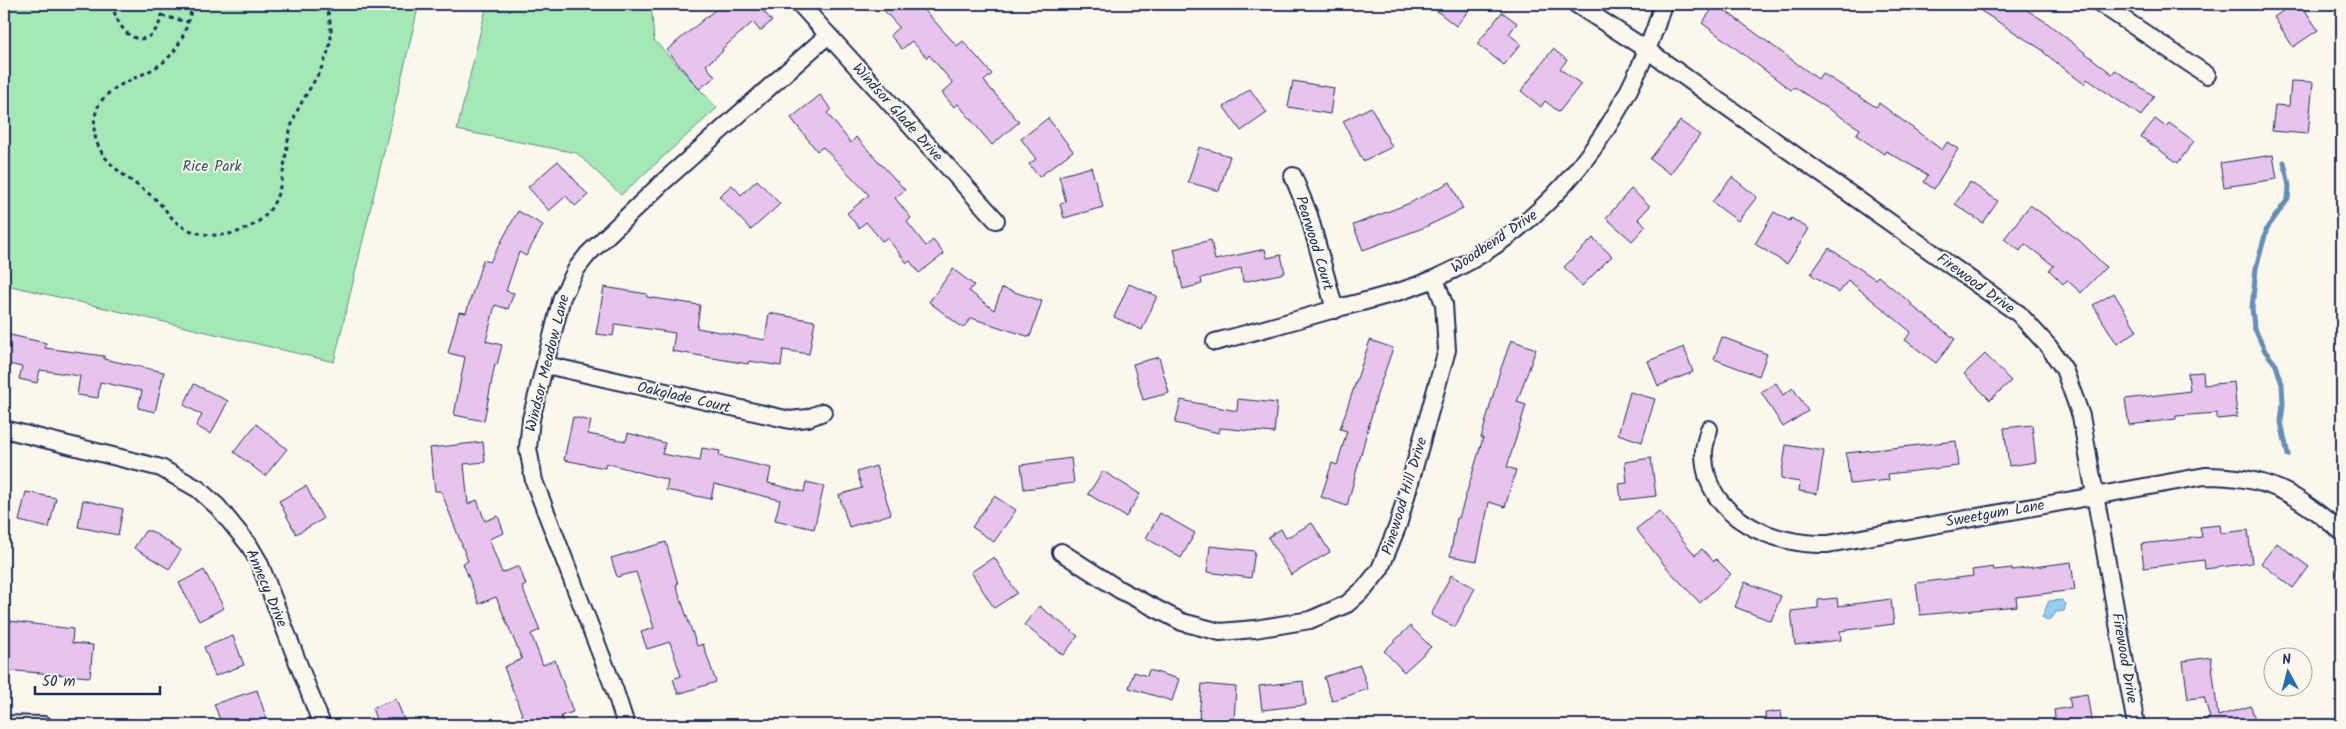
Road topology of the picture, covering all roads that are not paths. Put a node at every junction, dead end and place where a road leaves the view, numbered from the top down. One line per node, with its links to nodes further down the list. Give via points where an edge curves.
1 (800, 4): 5 (street, Windsor Glade Drive)
2 (1576, 4): 6 (street, Firewood Drive)
3 (1663, 4): 6 (street, Woodbend Drive)
4 (2101, 4): 7 (street)
5 (828, 35): 9 (street, Windsor Glade Drive); 13 (street, Windsor Meadow Lane, via 663,182 576,268 562,297)
6 (1647, 50): 10 (street, Woodbend Drive, via 1632,86 1602,137 1556,195 1534,217); 17 (street, Firewood Drive, via 2019,314 2049,346 2064,369 2081,416)
7 (2207, 75)
8 (1293, 176): 11 (street, Pearwood Court, via 1309,215)
9 (996, 220)
10 (1435, 279): 11 (street, Woodbend Drive); 19 (street, Pinewood Hill Drive, via 1444,304 1447,350 1398,524 1384,560 1365,588 1347,604 1310,620 1220,632 1182,622 1120,590)
11 (1335, 310): 12 (street, Woodbend Drive)
12 (1214, 342)
13 (546, 365): 14 (street, Oakglade Court, via 790,420); 23 (street, Windsor Meadow Lane, via 528,435 534,481)
14 (823, 412)
15 (4, 429): 22 (street, Annecy Drive, via 161,468 198,489 218,507 259,562)
16 (1708, 429): 17 (street, Sweetgum Lane, via 1704,454 1706,470 1722,503 1743,522 1769,536 1806,544 1828,544)
17 (2097, 494): 18 (street, Sweetgum Lane, via 2205,476 2235,476 2272,485); 24 (street, Firewood Drive)
18 (2342, 532)
19 (1062, 552)
20 (4, 724): 21 (street)
21 (44, 725)
22 (322, 725)
23 (626, 725)
24 (2136, 725)

